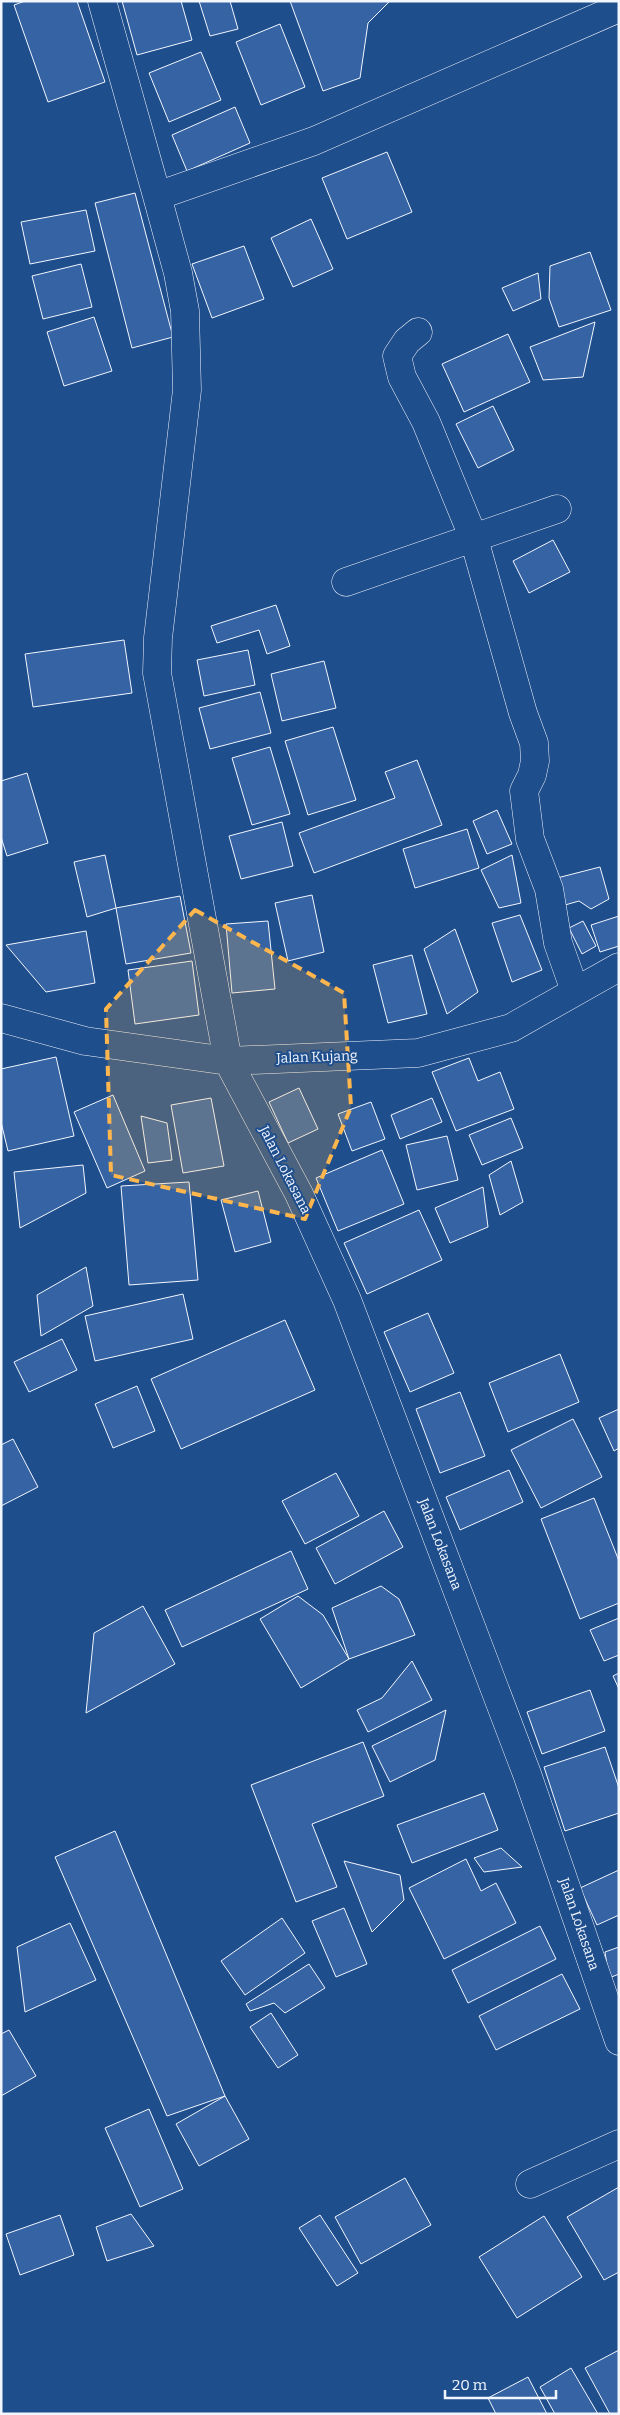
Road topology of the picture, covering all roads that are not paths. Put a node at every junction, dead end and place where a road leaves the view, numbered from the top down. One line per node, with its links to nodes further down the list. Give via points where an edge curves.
1 (102, 1): 3 (street, Jalan Lokasana)
2 (619, 8): 3 (street, via 314,141)
3 (157, 196): 11 (street, Jalan Lokasana, via 182,292 188,349 187,390 158,638 157,673)
4 (418, 332): 6 (street, via 397,356 402,377 426,422)
5 (557, 509): 6 (street)
6 (474, 539): 7 (street); 9 (street, via 534,743 535,761 524,791 530,839 549,889 558,943)
7 (346, 582)
8 (619, 967): 9 (street, Jalan Kujang)
9 (575, 992): 11 (street, Jalan Kujang, via 511,1028 418,1053)
10 (1, 1018): 11 (street, Jalan Kujang, via 85,1041)
11 (228, 1061): 12 (street, Jalan Lokasana, via 299,1194 347,1300 527,1774)
12 (619, 2041)
13 (619, 2144): 14 (street)
14 (530, 2184)

